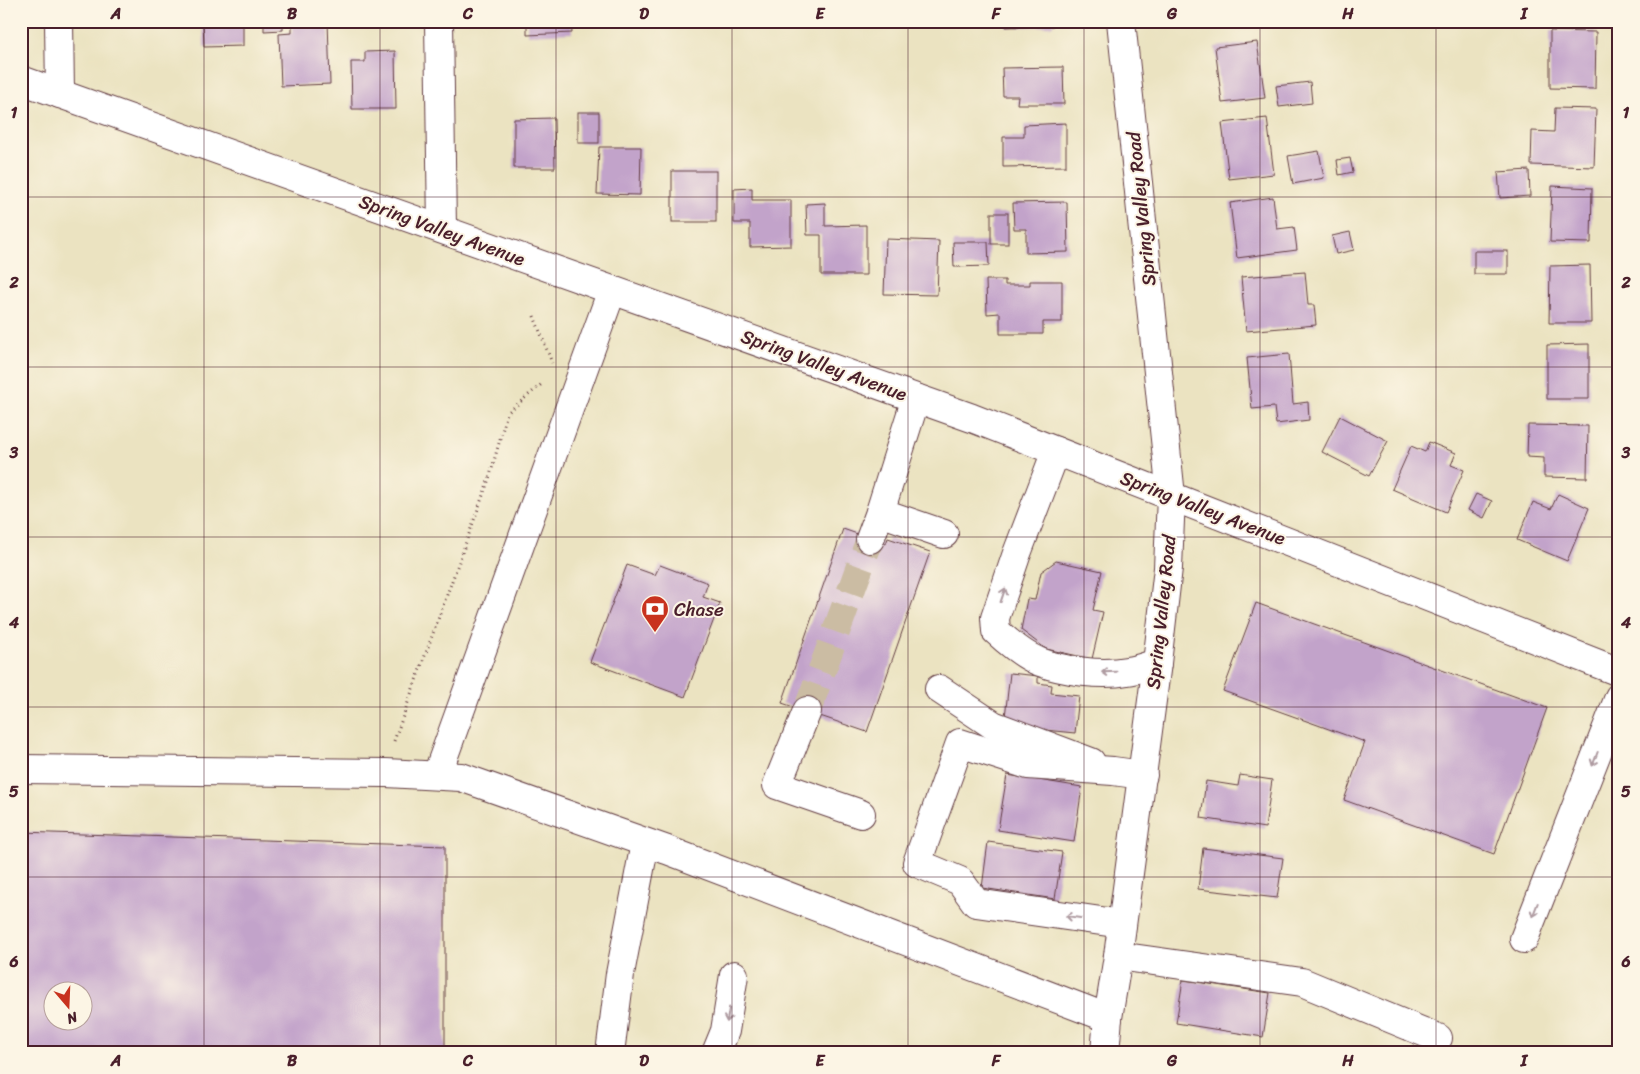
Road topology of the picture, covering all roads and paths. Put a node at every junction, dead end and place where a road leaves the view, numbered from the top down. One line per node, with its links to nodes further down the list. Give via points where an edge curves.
1 (59, 21): 5 (street)
2 (439, 21): 6 (street)
3 (1121, 21): 13 (street, Spring Valley Road)
4 (21, 80): 5 (street, Spring Valley Avenue)
5 (60, 94): 6 (street, Spring Valley Avenue)
6 (442, 229): 7 (street, Spring Valley Avenue)
7 (612, 290): 11 (street, Spring Valley Avenue); 26 (street)
8 (534, 316): 9 (path)
9 (553, 366)
10 (547, 380): 23 (path, via 507,413 490,476)
11 (916, 398): 12 (street, Spring Valley Avenue); 14 (street)
12 (1056, 451): 13 (street, Spring Valley Avenue); 17 (street, one-way to 12, via 1127,672 1071,670 1039,662 1022,653 996,631 995,618)
13 (1171, 496): 17 (street, Spring Valley Road, via 1168,568); 18 (street, Spring Valley Avenue)
14 (880, 512): 15 (street); 16 (street)
15 (944, 534)
16 (870, 539)
17 (1157, 663): 27 (street, Spring Valley Road)
18 (1619, 672)
19 (940, 688): 25 (street, via 993,725)
20 (1619, 697): 22 (street)
21 (807, 711): 28 (street, via 778,785)
22 (1612, 735): 31 (street, one-way to 31)
23 (392, 743)
24 (21, 769): 26 (street)
25 (1113, 771): 27 (street); 30 (street, one-way to 25, via 976,903 960,881 917,864 960,743 1028,765)
26 (437, 775): 29 (street, via 462,777)
27 (1143, 775): 30 (street, Spring Valley Road)
28 (860, 814)
29 (645, 843): 34 (street); 36 (street, via 620,974)
30 (1122, 924): 32 (street, Spring Valley Road)
31 (1524, 939)
32 (1118, 956): 34 (street, Spring Valley Road); 35 (street, via 1302,982)
33 (734, 975): 37 (street, one-way to 37, via 725,1031)
34 (1108, 1018): 38 (street, Spring Valley Road)
35 (1438, 1038)
36 (610, 1053)
37 (716, 1053)
38 (1105, 1053)

